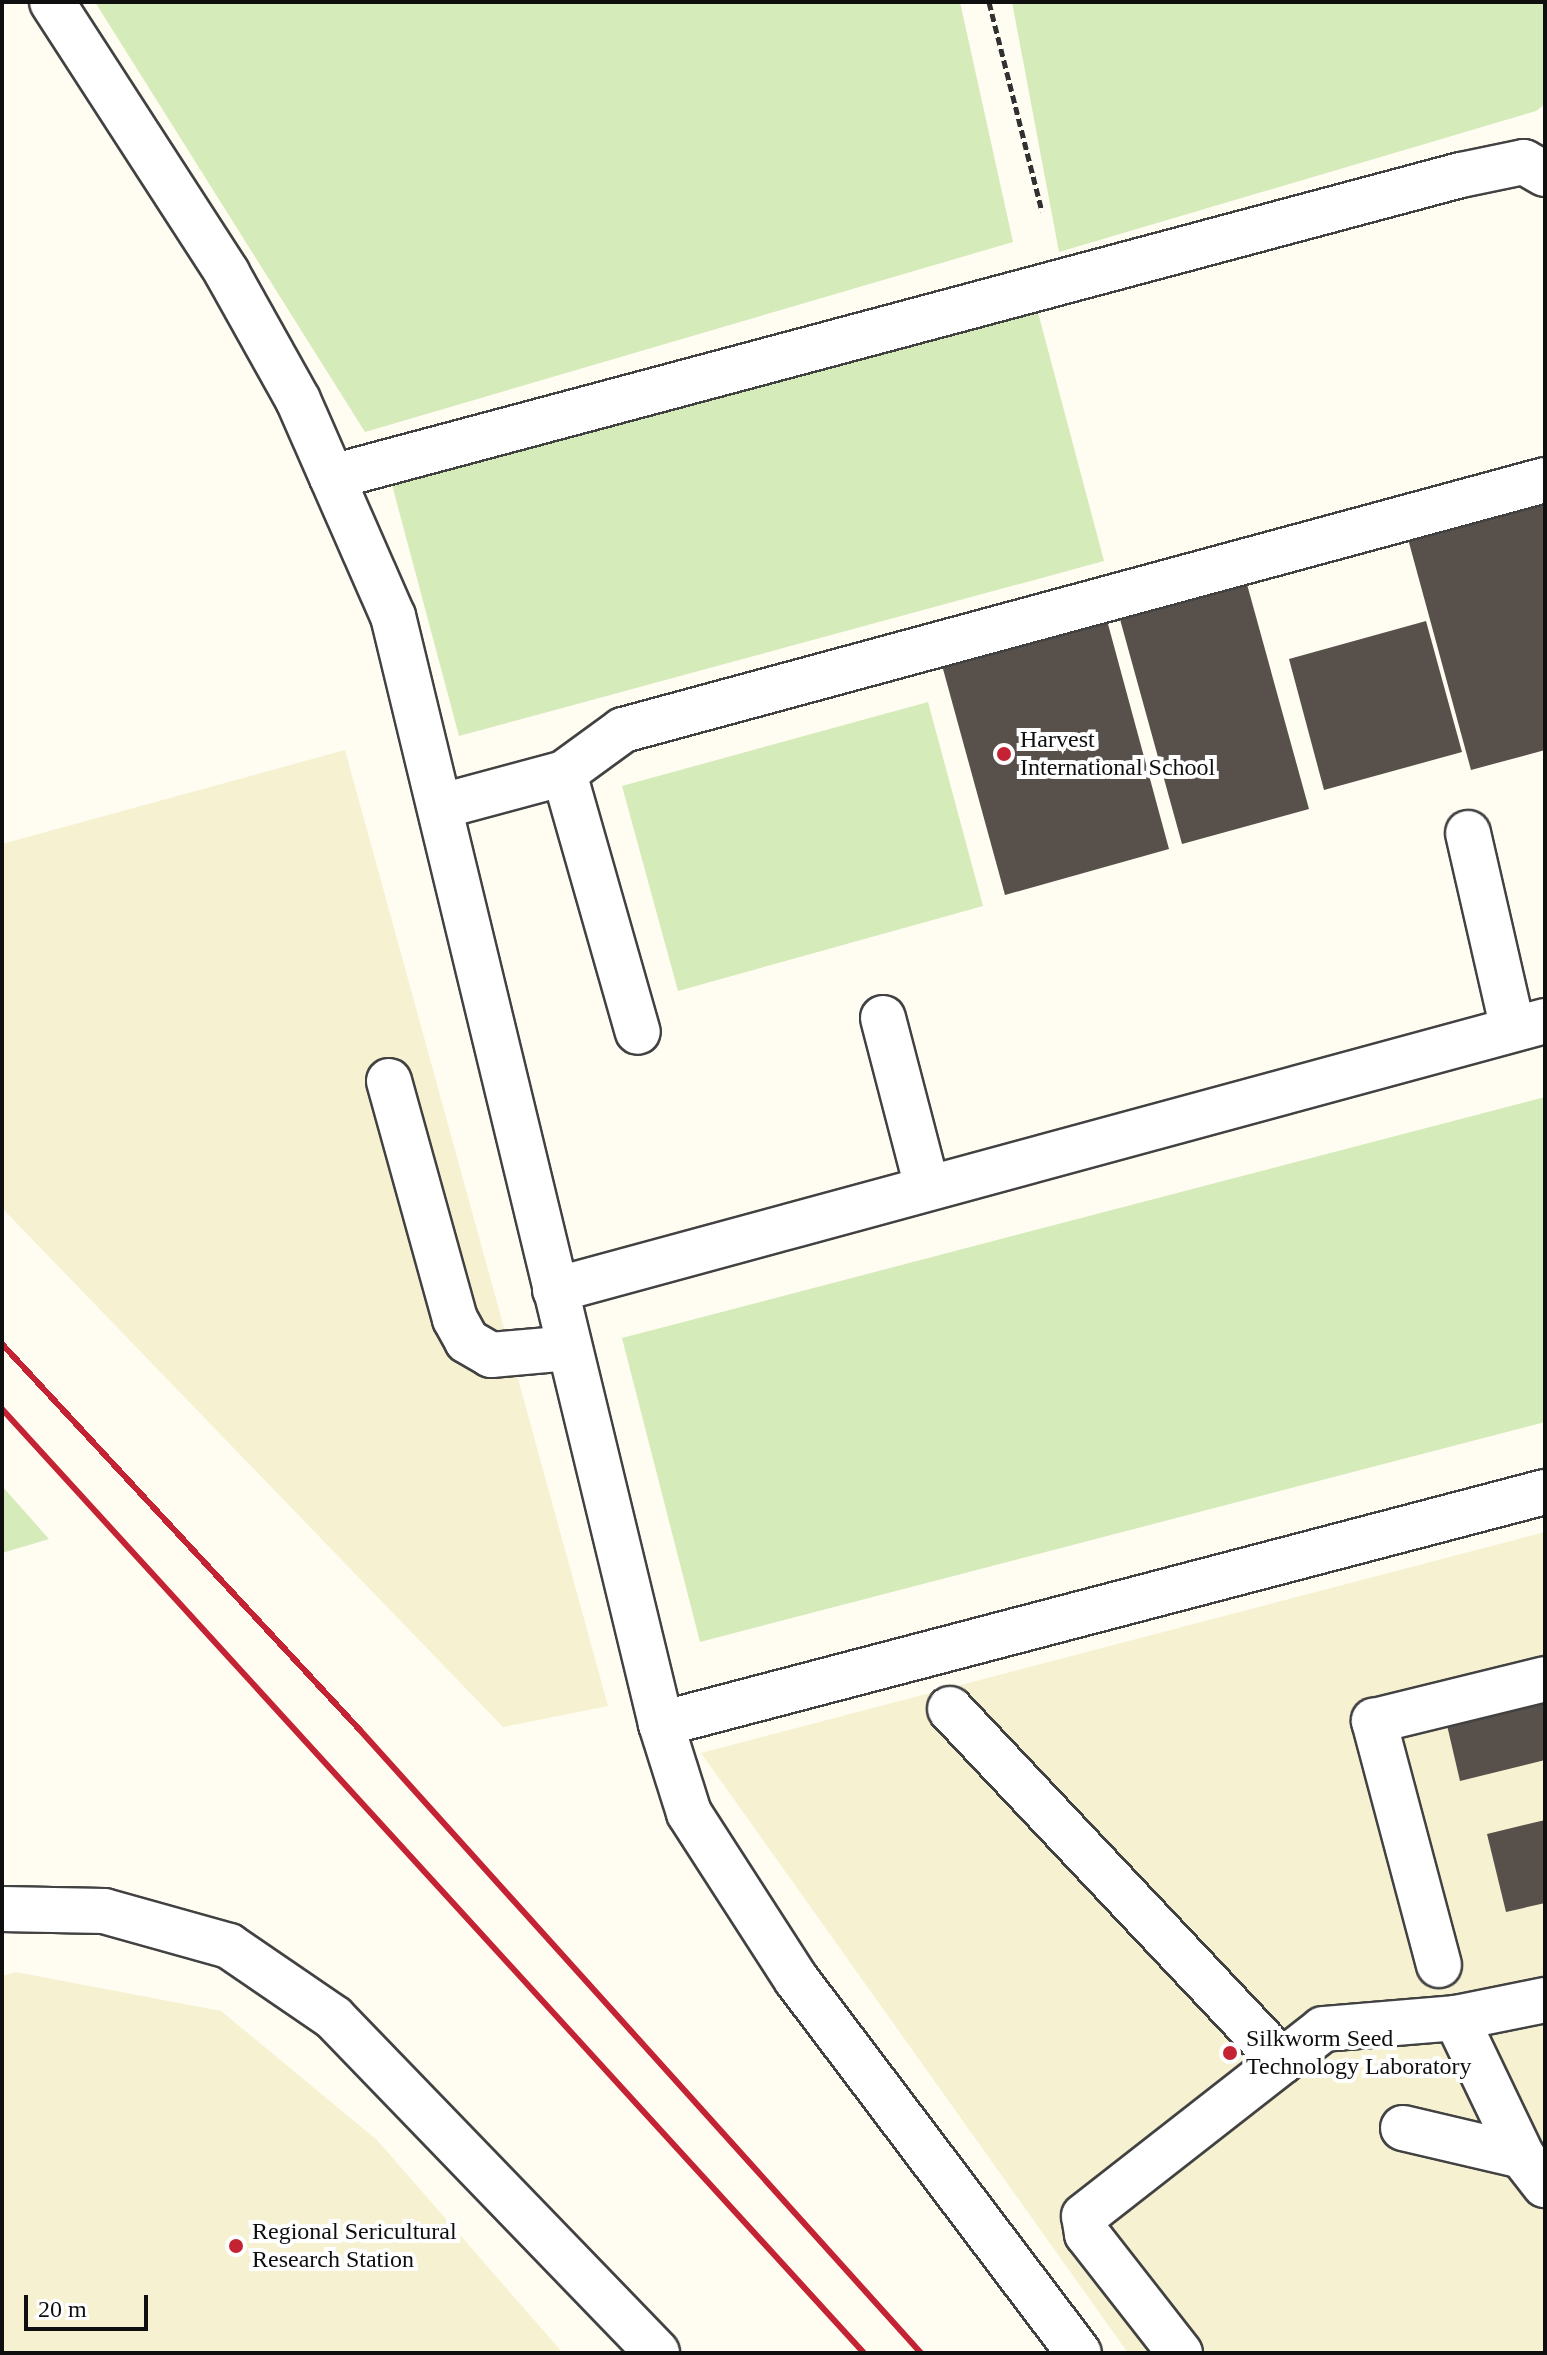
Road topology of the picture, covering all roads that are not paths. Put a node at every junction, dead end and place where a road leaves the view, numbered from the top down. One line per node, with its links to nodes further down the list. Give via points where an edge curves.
1 (52, 2): 3 (street, via 227,273 298,400)
2 (1545, 174): 3 (street, via 1524,162 1461,175)
3 (332, 477): 6 (street, via 393,616)
4 (1545, 480): 5 (street, via 623,730)
5 (564, 773): 6 (street); 10 (street)
6 (442, 806): 13 (street)
7 (1468, 833): 9 (street)
8 (883, 1018): 12 (street)
9 (1529, 1025): 12 (street)
10 (638, 1032)
11 (389, 1081): 14 (street, via 455,1319 467,1341 491,1355)
12 (927, 1187): 13 (street)
13 (555, 1290): 14 (street)
14 (569, 1348): 18 (street)
15 (1545, 1492): 18 (street)
16 (1545, 1679): 20 (street, via 1374,1721)
17 (950, 1709): 23 (street)
18 (661, 1724): 27 (street, via 689,1813 796,1979)
19 (2, 1909): 26 (street, via 104,1911 229,1946 334,2018)
20 (1439, 1965)
21 (1545, 2000): 22 (street)
22 (1456, 2018): 23 (street, via 1323,2029); 25 (street)
23 (1282, 2061): 28 (street, via 1084,2216 1087,2234)
24 (1403, 2128): 25 (street)
25 (1534, 2170)
26 (657, 2353)
27 (1079, 2353)
28 (1180, 2353)

